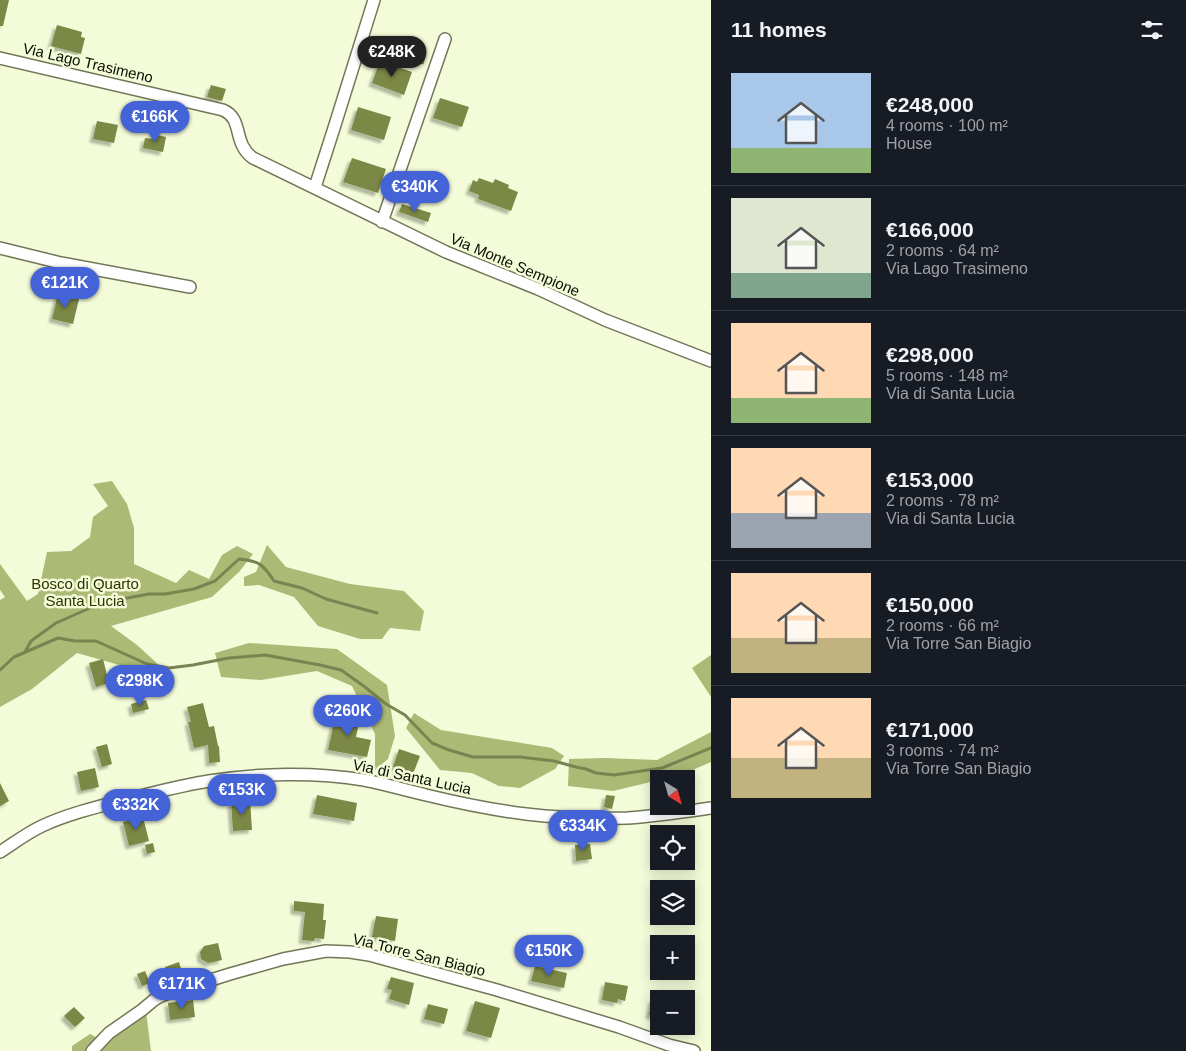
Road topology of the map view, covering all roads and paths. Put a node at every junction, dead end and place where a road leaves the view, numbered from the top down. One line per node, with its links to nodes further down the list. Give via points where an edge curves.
1 (374, 0): 5 (street)
2 (446, 39): 6 (street)
3 (0, 58): 4 (street, Via Lago Trasimeno, via 223,110 234,118)
4 (239, 138): 5 (street, Via Monte Sempione, via 252,158)
5 (315, 187): 6 (street, Via Monte Sempione)
6 (382, 222): 9 (street, Via Monte Sempione, via 605,320)
7 (0, 248): 8 (street)
8 (190, 287)
9 (711, 361)
10 (711, 808): 11 (street, Via di Santa Lucia, via 629,818 554,816 472,805 364,780 259,776 208,781 100,806 41,827)
11 (0, 852)
12 (92, 1051): 13 (street, Via Torre San Biagio, via 109,1033 163,995 277,960 334,951 360,953 412,966)
13 (694, 1051)

